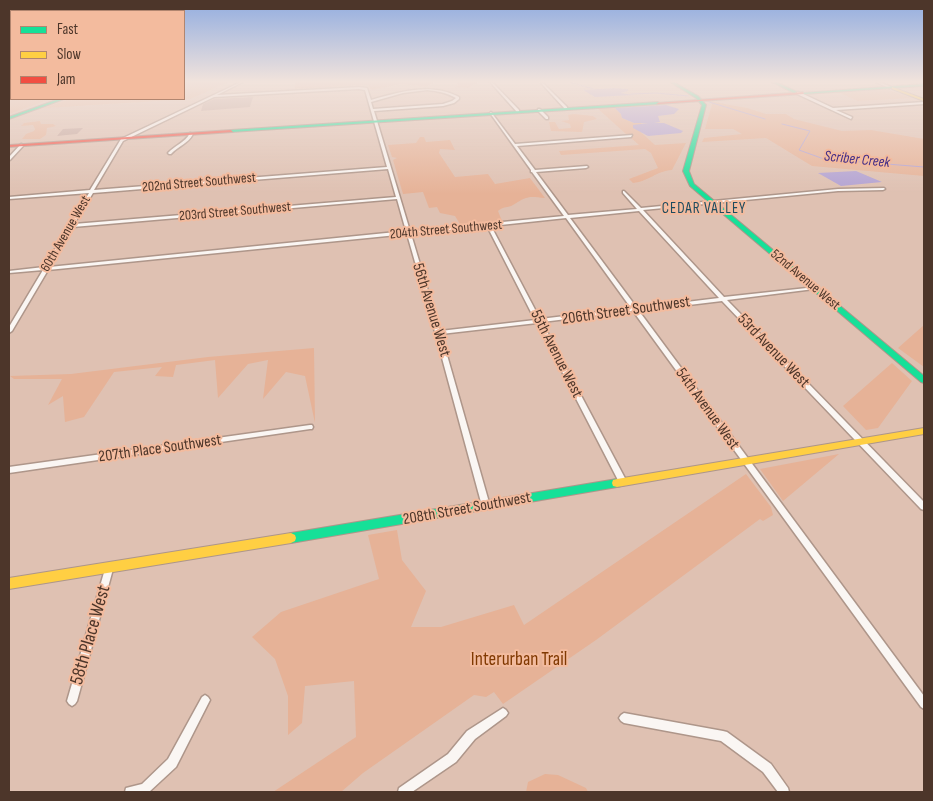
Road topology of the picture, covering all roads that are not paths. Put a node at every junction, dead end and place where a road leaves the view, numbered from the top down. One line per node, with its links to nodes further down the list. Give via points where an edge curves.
1 (164, 119): 6 (street)
2 (399, 119): 5 (main road)
3 (496, 119): 12 (street, 54th Avenue West)
4 (700, 119): 24 (main road, 52nd Avenue West, via 686,171 688,179)
5 (376, 121): 7 (main road); 17 (street, 56th Avenue West)
6 (135, 133): 9 (main road, via 135,136); 10 (street)
7 (191, 134): 9 (main road); 14 (street, via 187,142 173,148)
8 (631, 136): 12 (street)
9 (145, 137): 10 (main road)
10 (124, 138): 11 (main road); 20 (street, 60th Avenue West)
11 (22, 145): 13 (main road); 15 (street)
12 (514, 145): 18 (street, 54th Avenue West)
13 (9, 146)
14 (170, 153)
15 (9, 159)
16 (586, 167): 18 (street)
17 (389, 168): 20 (street, 202nd Street Southwest); 23 (street, 56th Avenue West)
18 (532, 171): 26 (street, 54th Avenue West)
19 (883, 189): 24 (street, 204th Street Southwest)
20 (90, 192): 22 (street, 202nd Street Southwest); 27 (street, 60th Avenue West)
21 (624, 192): 25 (street, 53rd Avenue West)
22 (9, 198)
23 (398, 198): 27 (street, 203rd Street Southwest); 29 (street, 56th Avenue West)
24 (714, 204): 25 (street, 204th Street Southwest); 32 (main road, 52nd Avenue West)
25 (641, 211): 26 (street, 204th Street Southwest); 33 (street, 53rd Avenue West)
26 (566, 218): 28 (street, 204th Street Southwest); 34 (street, 54th Avenue West)
27 (71, 226): 30 (street, 60th Avenue West)
28 (489, 226): 29 (street, 204th Street Southwest); 35 (street, 55th Avenue West)
29 (408, 233): 30 (street, 204th Street Southwest); 37 (street, 56th Avenue West)
30 (45, 268): 31 (street, 204th Street Southwest); 36 (street, 60th Avenue West)
31 (9, 272)
32 (814, 288): 33 (street, 206th Street Southwest); 38 (main road, 52nd Avenue West)
33 (722, 298): 34 (street, 206th Street Southwest); 41 (street, 53rd Avenue West)
34 (634, 310): 35 (street, 206th Street Southwest); 42 (street, 54th Avenue West)
35 (541, 322): 37 (street, 206th Street Southwest); 44 (street, 55th Avenue West)
36 (9, 331)
37 (438, 333): 45 (street, 56th Avenue West)
38 (924, 380)
39 (310, 427): 43 (street, 207th Place Southwest)
40 (924, 431): 41 (main road, 208th Street Southwest)
41 (862, 441): 42 (main road, 208th Street Southwest); 46 (street, 53rd Avenue West)
42 (745, 461): 44 (main road, 208th Street Southwest); 51 (street, 54th Avenue West)
43 (9, 470)
44 (623, 482): 45 (main road, 208th Street Southwest)
45 (486, 506): 47 (main road, 208th Street Southwest)
46 (924, 507)
47 (109, 569): 48 (main road, 208th Street Southwest); 50 (street, 58th Place West)
48 (9, 584)
49 (205, 700): 54 (street, via 172,763 145,789)
50 (72, 701)
51 (924, 704)
52 (503, 713): 55 (street, via 471,735 452,758)
53 (624, 718): 56 (street, via 723,736 767,768)
54 (130, 792)
55 (403, 792)
56 (784, 792)

